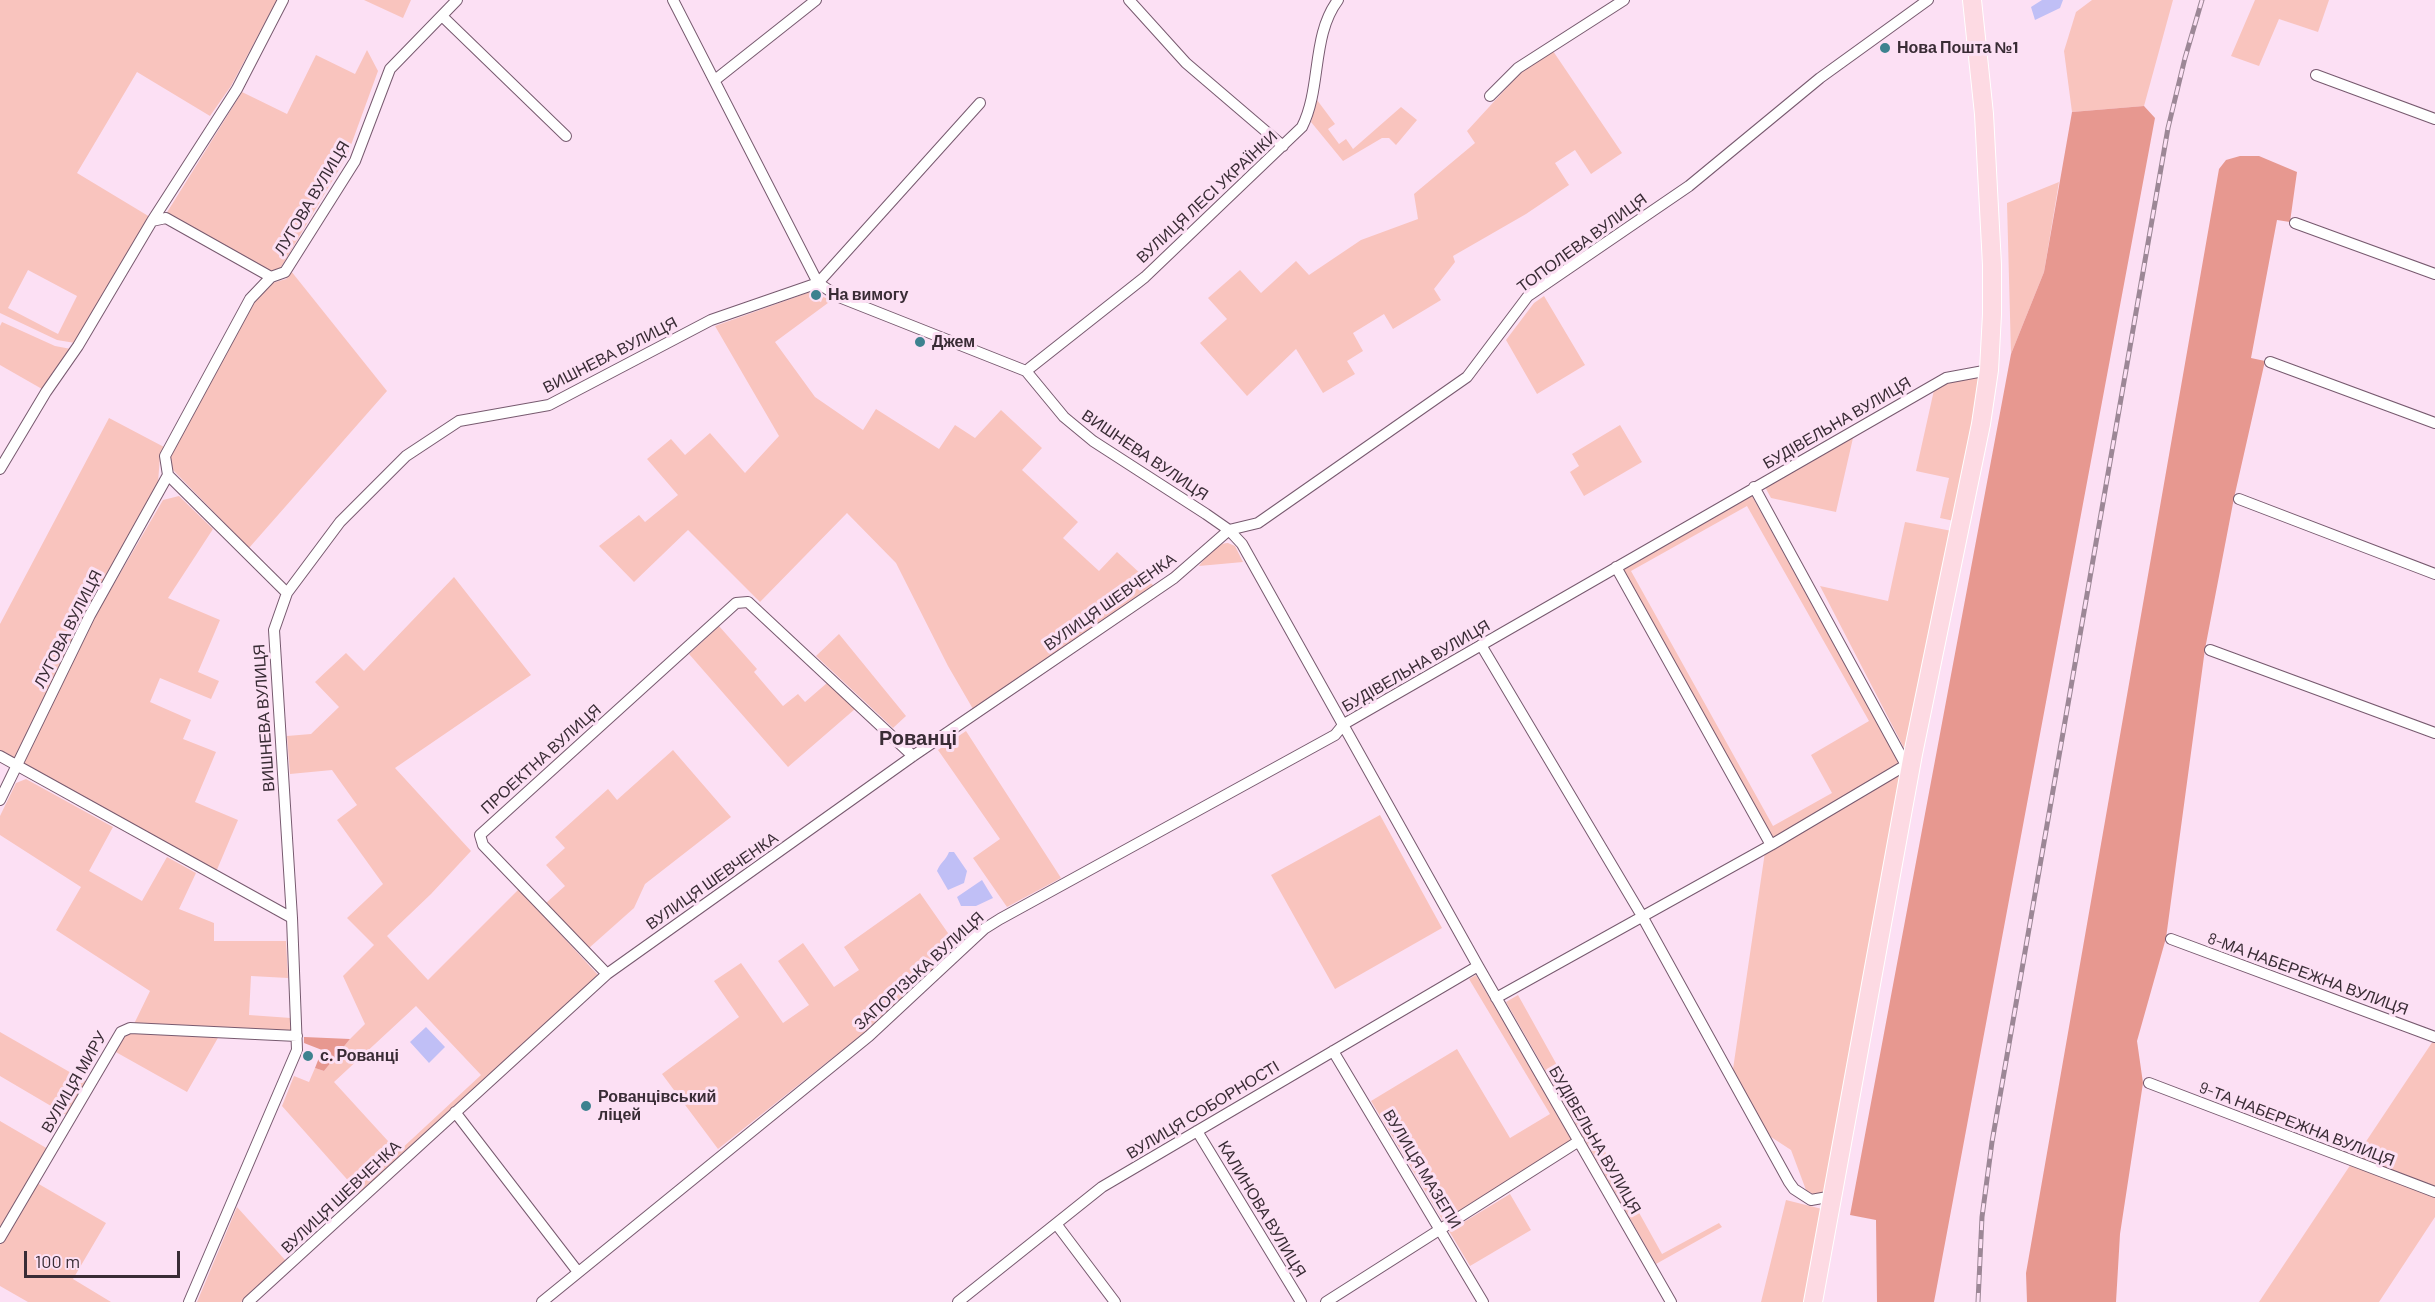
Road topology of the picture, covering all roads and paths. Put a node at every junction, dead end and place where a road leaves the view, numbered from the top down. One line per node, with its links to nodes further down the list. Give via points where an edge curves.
1 (283, 0): 18 (street, via 237,89)
2 (458, 0): 10 (street, ЛУГОВА ВУЛИЦЯ)
3 (673, 0): 12 (street)
4 (816, 0): 12 (street)
5 (1129, 0): 17 (street, via 1186,63)
6 (1338, 0): 17 (street, ВУЛИЦЯ ЛЕСІ УКРАЇНКИ, via 1325,25 1310,112)
7 (1624, 0): 13 (street, via 1518,68)
8 (1928, 0): 31 (street, ТОПОЛЕВА ВУЛИЦЯ, via 1820,78 1689,186 1528,296 1467,377 1258,523)
9 (1972, 0): 24 (main road, via 1984,114 1991,254)
10 (442, 16): 16 (street); 21 (street, ЛУГОВА ВУЛИЦЯ, via 390,69 354,161 285,272)
11 (2316, 75): 15 (street)
12 (715, 80): 22 (street)
13 (1490, 96)
14 (980, 103): 22 (street)
15 (2435, 119)
16 (566, 136)
17 (1283, 147): 25 (street, ВУЛИЦЯ ЛЕСІ УКРАЇНКИ, via 1145,277)
18 (152, 221): 21 (street, via 166,218); 27 (street)
19 (2295, 223): 20 (street)
20 (2435, 274)
21 (271, 277): 28 (street, ЛУГОВА ВУЛИЦЯ, via 250,300 165,456)
22 (818, 283): 25 (street, ВИШНЕВА ВУЛИЦЯ, via 839,297); 34 (street, ВИШНЕВА ВУЛИЦЯ, via 711,320 549,405 459,421 406,456 348,514)
23 (2270, 362): 26 (street)
24 (1989, 370): 29 (street, БУДІВЕЛЬНА ВУЛИЦЯ, via 1946,378); 41 (main road)
25 (1026, 371): 31 (street, ВИШНЕВА ВУЛИЦЯ, via 1064,417 1093,441)
26 (2435, 423)
27 (0, 469)
28 (168, 475): 34 (street); 42 (street, ЛУГОВА ВУЛИЦЯ, via 90,615)
29 (1754, 488): 32 (street, БУДІВЕЛЬНА ВУЛИЦЯ); 41 (street)
30 (2239, 499): 33 (street)
31 (1229, 530): 37 (street, ВИШНЕВА ВУЛИЦЯ, via 1242,544); 40 (street, ВУЛИЦЯ ШЕВЧЕНКА, via 1174,579)
32 (1616, 567): 35 (street, БУДІВЕЛЬНА ВУЛИЦЯ); 44 (street)
33 (2435, 574)
34 (287, 593): 46 (street, ВИШНЕВА ВУЛИЦЯ, via 274,630)
35 (1481, 645): 37 (street, БУДІВЕЛЬНА ВУЛИЦЯ); 45 (street)
36 (2210, 650): 38 (street)
37 (1344, 724): 48 (street, БУДІВЕЛЬНА ВУЛИЦЯ); 63 (street, ЗАПОРІЗЬКА ВУЛИЦЯ, via 1335,735 984,929 869,1036)
38 (2435, 733)
39 (0, 756): 42 (street)
40 (914, 756): 49 (street, ВУЛИЦЯ ШЕВЧЕНКА); 49 (street, ПРОЕКТНА ВУЛИЦЯ, via 748,602 736,603 480,835 483,845)
41 (1910, 759): 44 (street); 59 (main road)
42 (17, 765): 43 (street, ЛУГОВА ВУЛИЦЯ); 46 (street)
43 (0, 800)
44 (1771, 845): 45 (street)
45 (1642, 916): 50 (street); 59 (street, via 1789,1182 1811,1200)
46 (292, 918): 51 (street, ВИШНЕВА ВУЛИЦЯ)
47 (2171, 939): 52 (street, 8-МА НАБЕРЕЖНА ВУЛИЦЯ)
48 (1478, 966): 50 (street, БУДІВЕЛЬНА ВУЛИЦЯ); 53 (street, ВУЛИЦЯ СОБОРНОСТІ)
49 (607, 974): 55 (street, ВУЛИЦЯ ШЕВЧЕНКА)
50 (1496, 998): 57 (street, БУДІВЕЛЬНА ВУЛИЦЯ)
51 (297, 1036): 62 (street, ВУЛИЦЯ МИРУ, via 130,1028 121,1032); 64 (street, ВИШНЕВА ВУЛИЦЯ, via 297,1050)
52 (2435, 1037)
53 (1333, 1051): 56 (street, ВУЛИЦЯ СОБОРНОСТІ); 61 (street, ВУЛИЦЯ МАЗЕПИ)
54 (2149, 1083): 58 (street, 9-ТА НАБЕРЕЖНА ВУЛИЦЯ)
55 (455, 1112): 63 (street); 65 (street, ВУЛИЦЯ ШЕВЧЕНКА)
56 (1197, 1131): 60 (street, ВУЛИЦЯ СОБОРНОСТІ, via 1102,1187); 69 (street, КАЛИНОВА ВУЛИЦЯ)
57 (1579, 1141): 61 (street); 72 (street, БУДІВЕЛЬНА ВУЛИЦЯ)
58 (2435, 1192)
59 (1833, 1196): 73 (main road)
60 (1057, 1225): 67 (street, ВУЛИЦЯ СОБОРНОСТІ); 68 (street)
61 (1441, 1229): 70 (street); 71 (street, ВУЛИЦЯ МАЗЕПИ)
62 (0, 1238)
63 (578, 1272): 66 (street, ЗАПОРІЗЬКА ВУЛИЦЯ)
64 (189, 1302)
65 (249, 1302)
66 (542, 1302)
67 (958, 1302)
68 (1115, 1302)
69 (1300, 1302)
70 (1326, 1302)
71 (1484, 1302)
72 (1671, 1302)
73 (1813, 1302)

